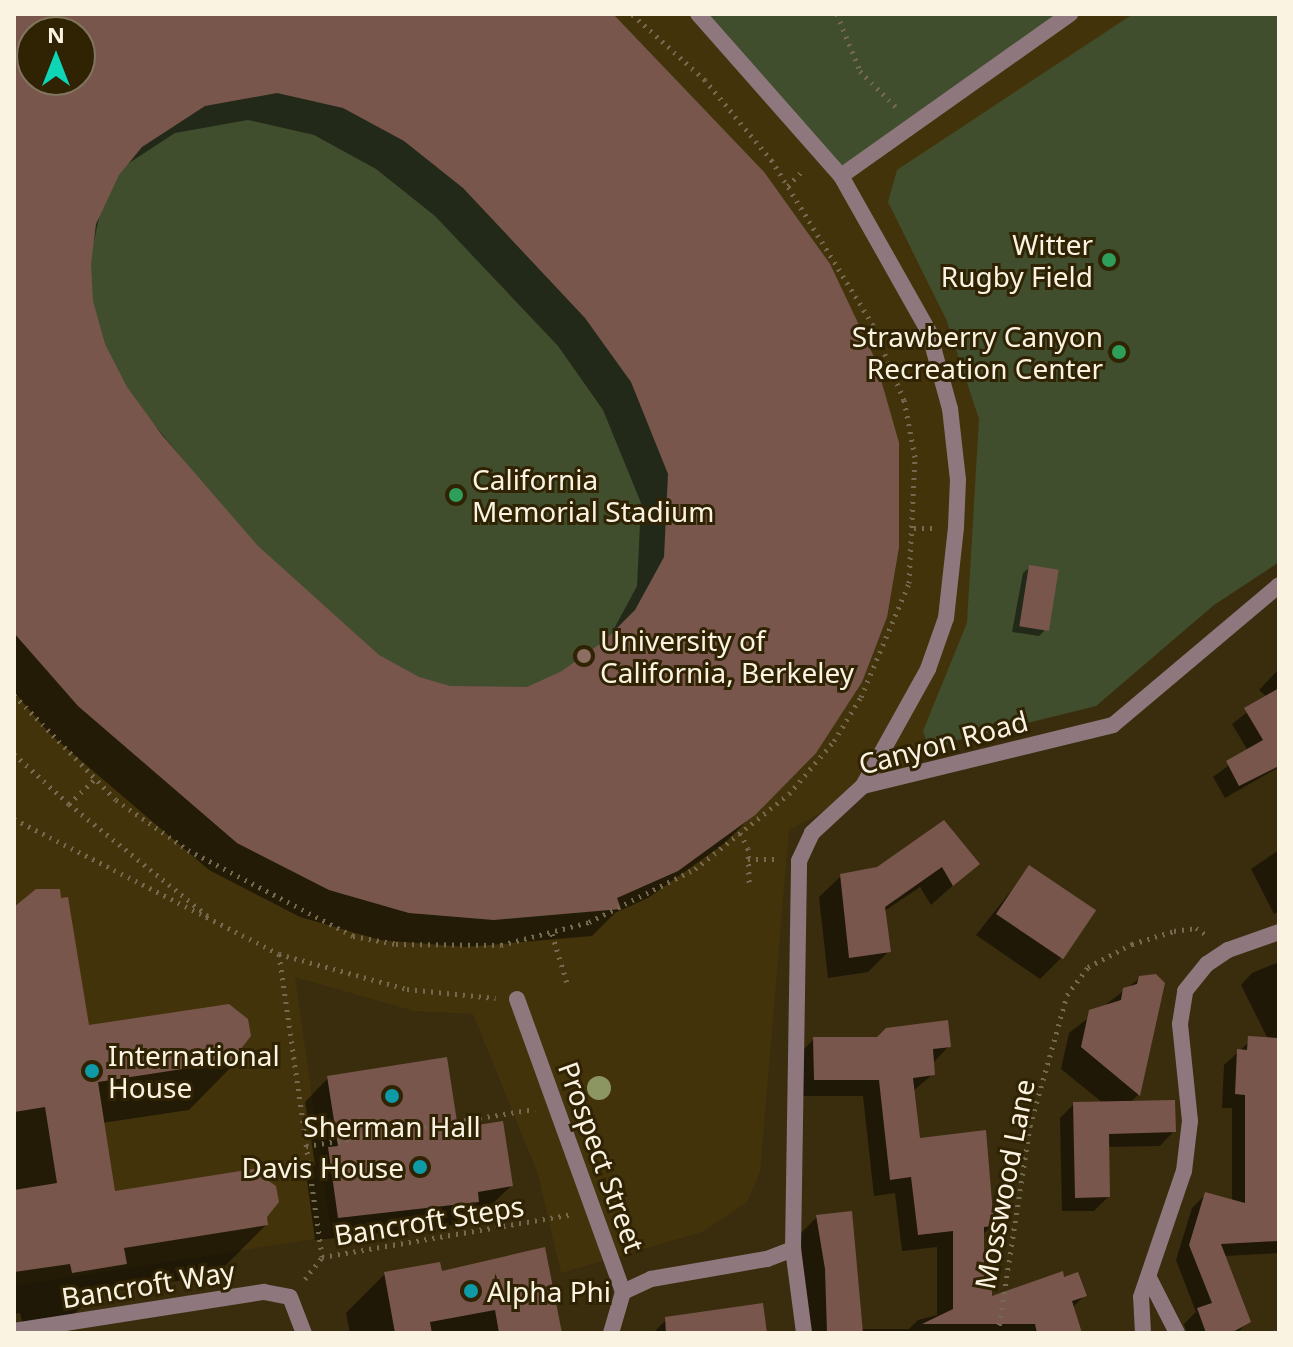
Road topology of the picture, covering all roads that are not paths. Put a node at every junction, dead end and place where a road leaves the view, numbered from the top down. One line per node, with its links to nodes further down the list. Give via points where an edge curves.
1 (698, 14): 3 (street)
2 (1070, 14): 3 (street)
3 (841, 176): 5 (street, via 929,332 950,409 958,480 946,618 909,709)
4 (1279, 585): 5 (street, Canyon Road, via 1113,725)
5 (863, 786): 8 (street, Canyon Road, via 812,833 799,861)
6 (1279, 932): 9 (street, via 1228,950 1207,964 1185,991 1180,1024 1190,1121 1186,1158)
7 (517, 999): 10 (street, Prospect Street)
8 (793, 1249): 10 (street, via 767,1259 651,1279); 14 (street, Canyon Road)
9 (1149, 1278): 15 (street, via 1138,1317); 16 (street)
10 (623, 1292): 13 (street, Prospect Street)
11 (14, 1331): 12 (street, Bancroft Way, via 264,1292 290,1297)
12 (304, 1333)
13 (611, 1333)
14 (804, 1333)
15 (1143, 1333)
16 (1177, 1333)

